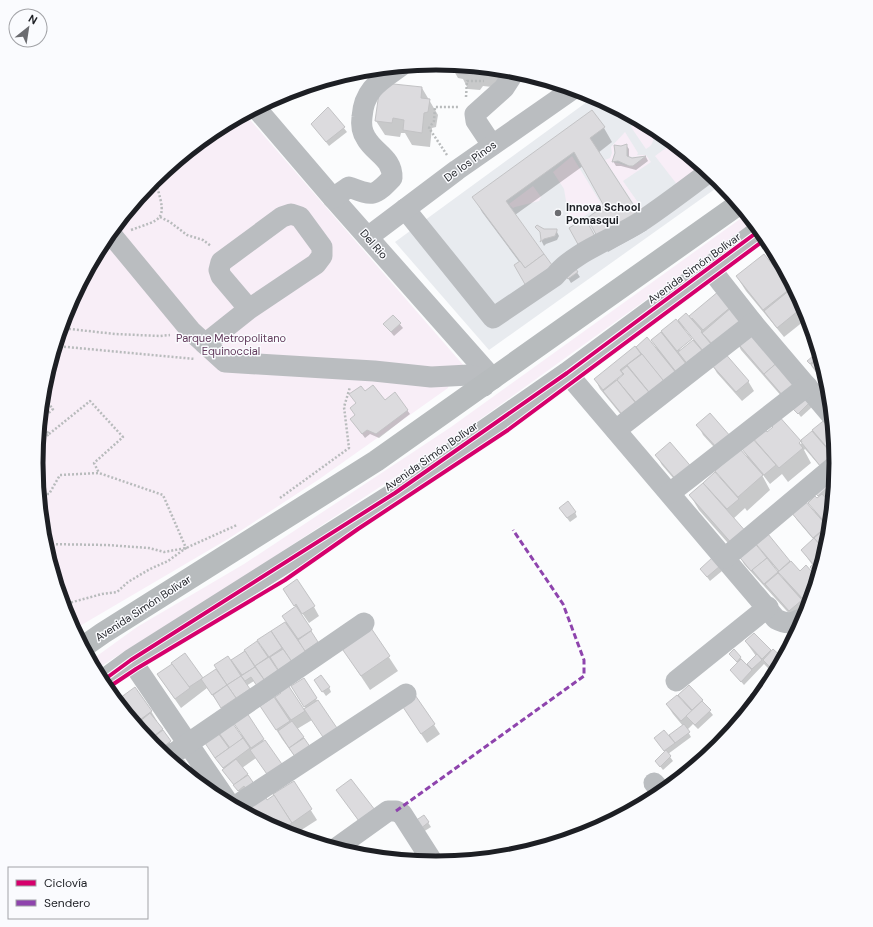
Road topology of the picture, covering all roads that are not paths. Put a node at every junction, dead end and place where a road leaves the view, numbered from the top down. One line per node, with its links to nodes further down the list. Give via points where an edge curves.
1 (392, 72): 7 (street, via 369,92 362,106 361,124 366,138 388,162 392,178 376,193 369,194 349,187)
2 (511, 78): 5 (street, via 504,88 475,114 476,121)
3 (567, 92): 5 (street, De los Pinos)
4 (260, 112): 7 (street, Del Rio)
5 (492, 145): 9 (street, De los Pinos)
6 (704, 175): 9 (street, via 639,223 573,259 555,276 493,318)
7 (333, 198): 11 (street, Del Rio)
8 (735, 207): 18 (highway, Avenida Simón Bolívar)
9 (405, 209): 11 (street, De los Pinos)
10 (756, 233): 13 (highway, Avenida Simón Bolívar)
11 (368, 237): 18 (street, Del Rio)
12 (114, 238): 16 (street)
13 (709, 268): 15 (street); 17 (highway, Avenida Simón Bolívar)
14 (248, 309): 14 (street, via 316,264 322,256 322,247 300,217 290,214 282,217 221,262 221,276); 16 (street)
15 (753, 322): 19 (street); 21 (street)
16 (198, 337): 18 (street, via 225,362 431,377 469,375)
17 (567, 373): 21 (street); 29 (highway, Avenida Simón Bolívar, via 395,493)
18 (488, 382): 28 (highway, Avenida Simón Bolívar, via 376,461)
19 (807, 386): 20 (street); 23 (street)
20 (826, 409)
21 (616, 430): 23 (street)
22 (830, 470): 24 (street)
23 (670, 493): 24 (street)
24 (726, 558): 25 (street)
25 (768, 608): 26 (street, via 776,619 783,623); 31 (street)
26 (797, 620)
27 (364, 623): 33 (street)
28 (88, 645)
29 (131, 660): 30 (highway, Avenida Simón Bolívar); 33 (street)
30 (107, 678)
31 (676, 681)
32 (406, 694): 36 (street)
33 (188, 745): 34 (street); 35 (street)
34 (172, 755)
35 (221, 793)
36 (239, 804)
37 (340, 845): 38 (street, via 388,811 396,811 402,814)
38 (429, 857)

